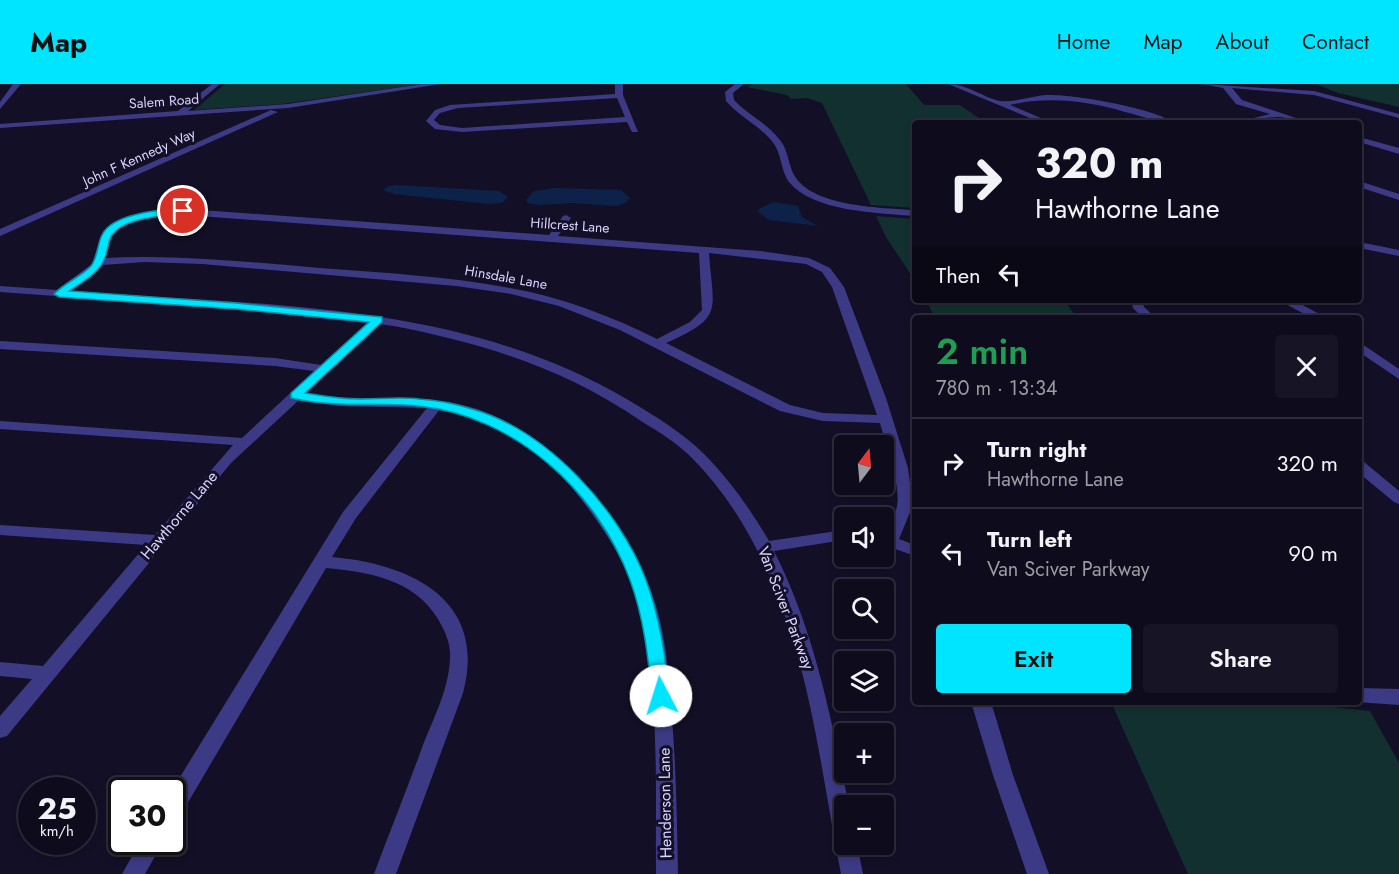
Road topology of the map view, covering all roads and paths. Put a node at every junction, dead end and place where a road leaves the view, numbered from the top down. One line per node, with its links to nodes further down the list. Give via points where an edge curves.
1 (17, 84): 12 (street)
2 (216, 84): 15 (street)
3 (437, 84): 11 (street, Salem Road)
4 (619, 84): 9 (street)
5 (740, 84): 29 (street, via 729,92 730,101 777,142 798,185 840,204)
6 (952, 84): 10 (street)
7 (1206, 84): 8 (street)
8 (1225, 85): 16 (street, via 1239,102); 17 (street, via 1314,93)
9 (619, 96): 18 (street); 18 (street, via 458,106 440,110 430,121 438,127 462,130)
10 (1002, 104): 19 (street); 20 (street, via 1038,97 1097,101)
11 (288, 106): 13 (street, Salem Road); 14 (street, John F Kennedy Way)
12 (0, 108)
13 (225, 111): 14 (street); 15 (street, Salem Road)
14 (271, 113): 31 (street, John F Kennedy Way)
15 (179, 114): 23 (street, Salem Road)
16 (1279, 115): 21 (street); 22 (street)
17 (1399, 116)
18 (630, 120): 24 (street)
19 (1041, 120)
20 (1161, 120)
21 (1253, 120)
22 (1296, 120)
23 (0, 126)
24 (635, 130)
25 (1362, 140): 26 (street)
26 (1399, 151)
27 (1362, 185): 28 (street)
28 (1399, 197)
29 (912, 213)
30 (566, 218): 32 (street)
31 (0, 233)
32 (552, 238): 34 (street, Hillcrest Lane); 36 (street, Hillcrest Lane, via 172,211 136,218 111,230)
33 (1362, 246): 35 (street)
34 (704, 250): 45 (street, via 707,312 697,325); 52 (street, Hillcrest Lane, via 787,257 809,261 825,270 841,294)
35 (1399, 253)
36 (98, 262): 39 (street); 45 (street, Hinsdale Lane, via 191,260 484,286 575,308)
37 (0, 279): 39 (street, Van Sciver Parkway)
38 (0, 289): 39 (street, Van Sciver Parkway)
39 (59, 294): 44 (street, Van Sciver Parkway)
40 (1138, 303): 42 (street)
41 (1290, 303): 43 (street)
42 (1146, 315)
43 (1315, 315)
44 (378, 319): 48 (street, Hawthorne Lane); 62 (street, Van Sciver Parkway, via 456,333 507,348 571,374 620,400 699,456)
45 (657, 343): 52 (street, Hinsdale Lane, via 785,408 823,417)
46 (0, 345): 48 (street, via 275,362)
47 (1362, 348): 49 (street)
48 (324, 369): 50 (street, Hawthorne Lane)
49 (1399, 375)
50 (295, 395): 51 (street, Henderson Lane, via 343,402); 54 (street, Hawthorne Lane)
51 (436, 405): 64 (street, via 349,516); 77 (street, Henderson Lane, via 485,418 527,440 576,482 622,548 644,596 657,652 666,770)
52 (884, 419): 57 (street, Hillcrest Lane, via 905,494 903,514)
53 (0, 425): 54 (street)
54 (245, 442): 60 (street, Hawthorne Lane)
55 (1362, 468): 56 (street)
56 (1399, 500)
57 (894, 529)
58 (0, 530): 60 (street)
59 (834, 536): 62 (street)
60 (158, 540): 66 (street, Hawthorne Lane)
61 (894, 542): 63 (street)
62 (764, 547): 72 (street, Van Sciver Parkway, via 796,624 818,695)
63 (912, 549)
64 (321, 562): 71 (street); 76 (street, via 386,571 416,585 439,606 459,646 460,661 451,696)
65 (0, 669): 66 (street)
66 (47, 673): 70 (street, Hawthorne Lane)
67 (1362, 695): 68 (street)
68 (1399, 697)
69 (982, 705): 79 (street)
70 (0, 730)
71 (186, 786)
72 (836, 795)
73 (144, 855): 75 (street)
74 (848, 855): 78 (street)
75 (133, 874)
76 (385, 874)
77 (666, 874)
78 (852, 874)
79 (1038, 874)

